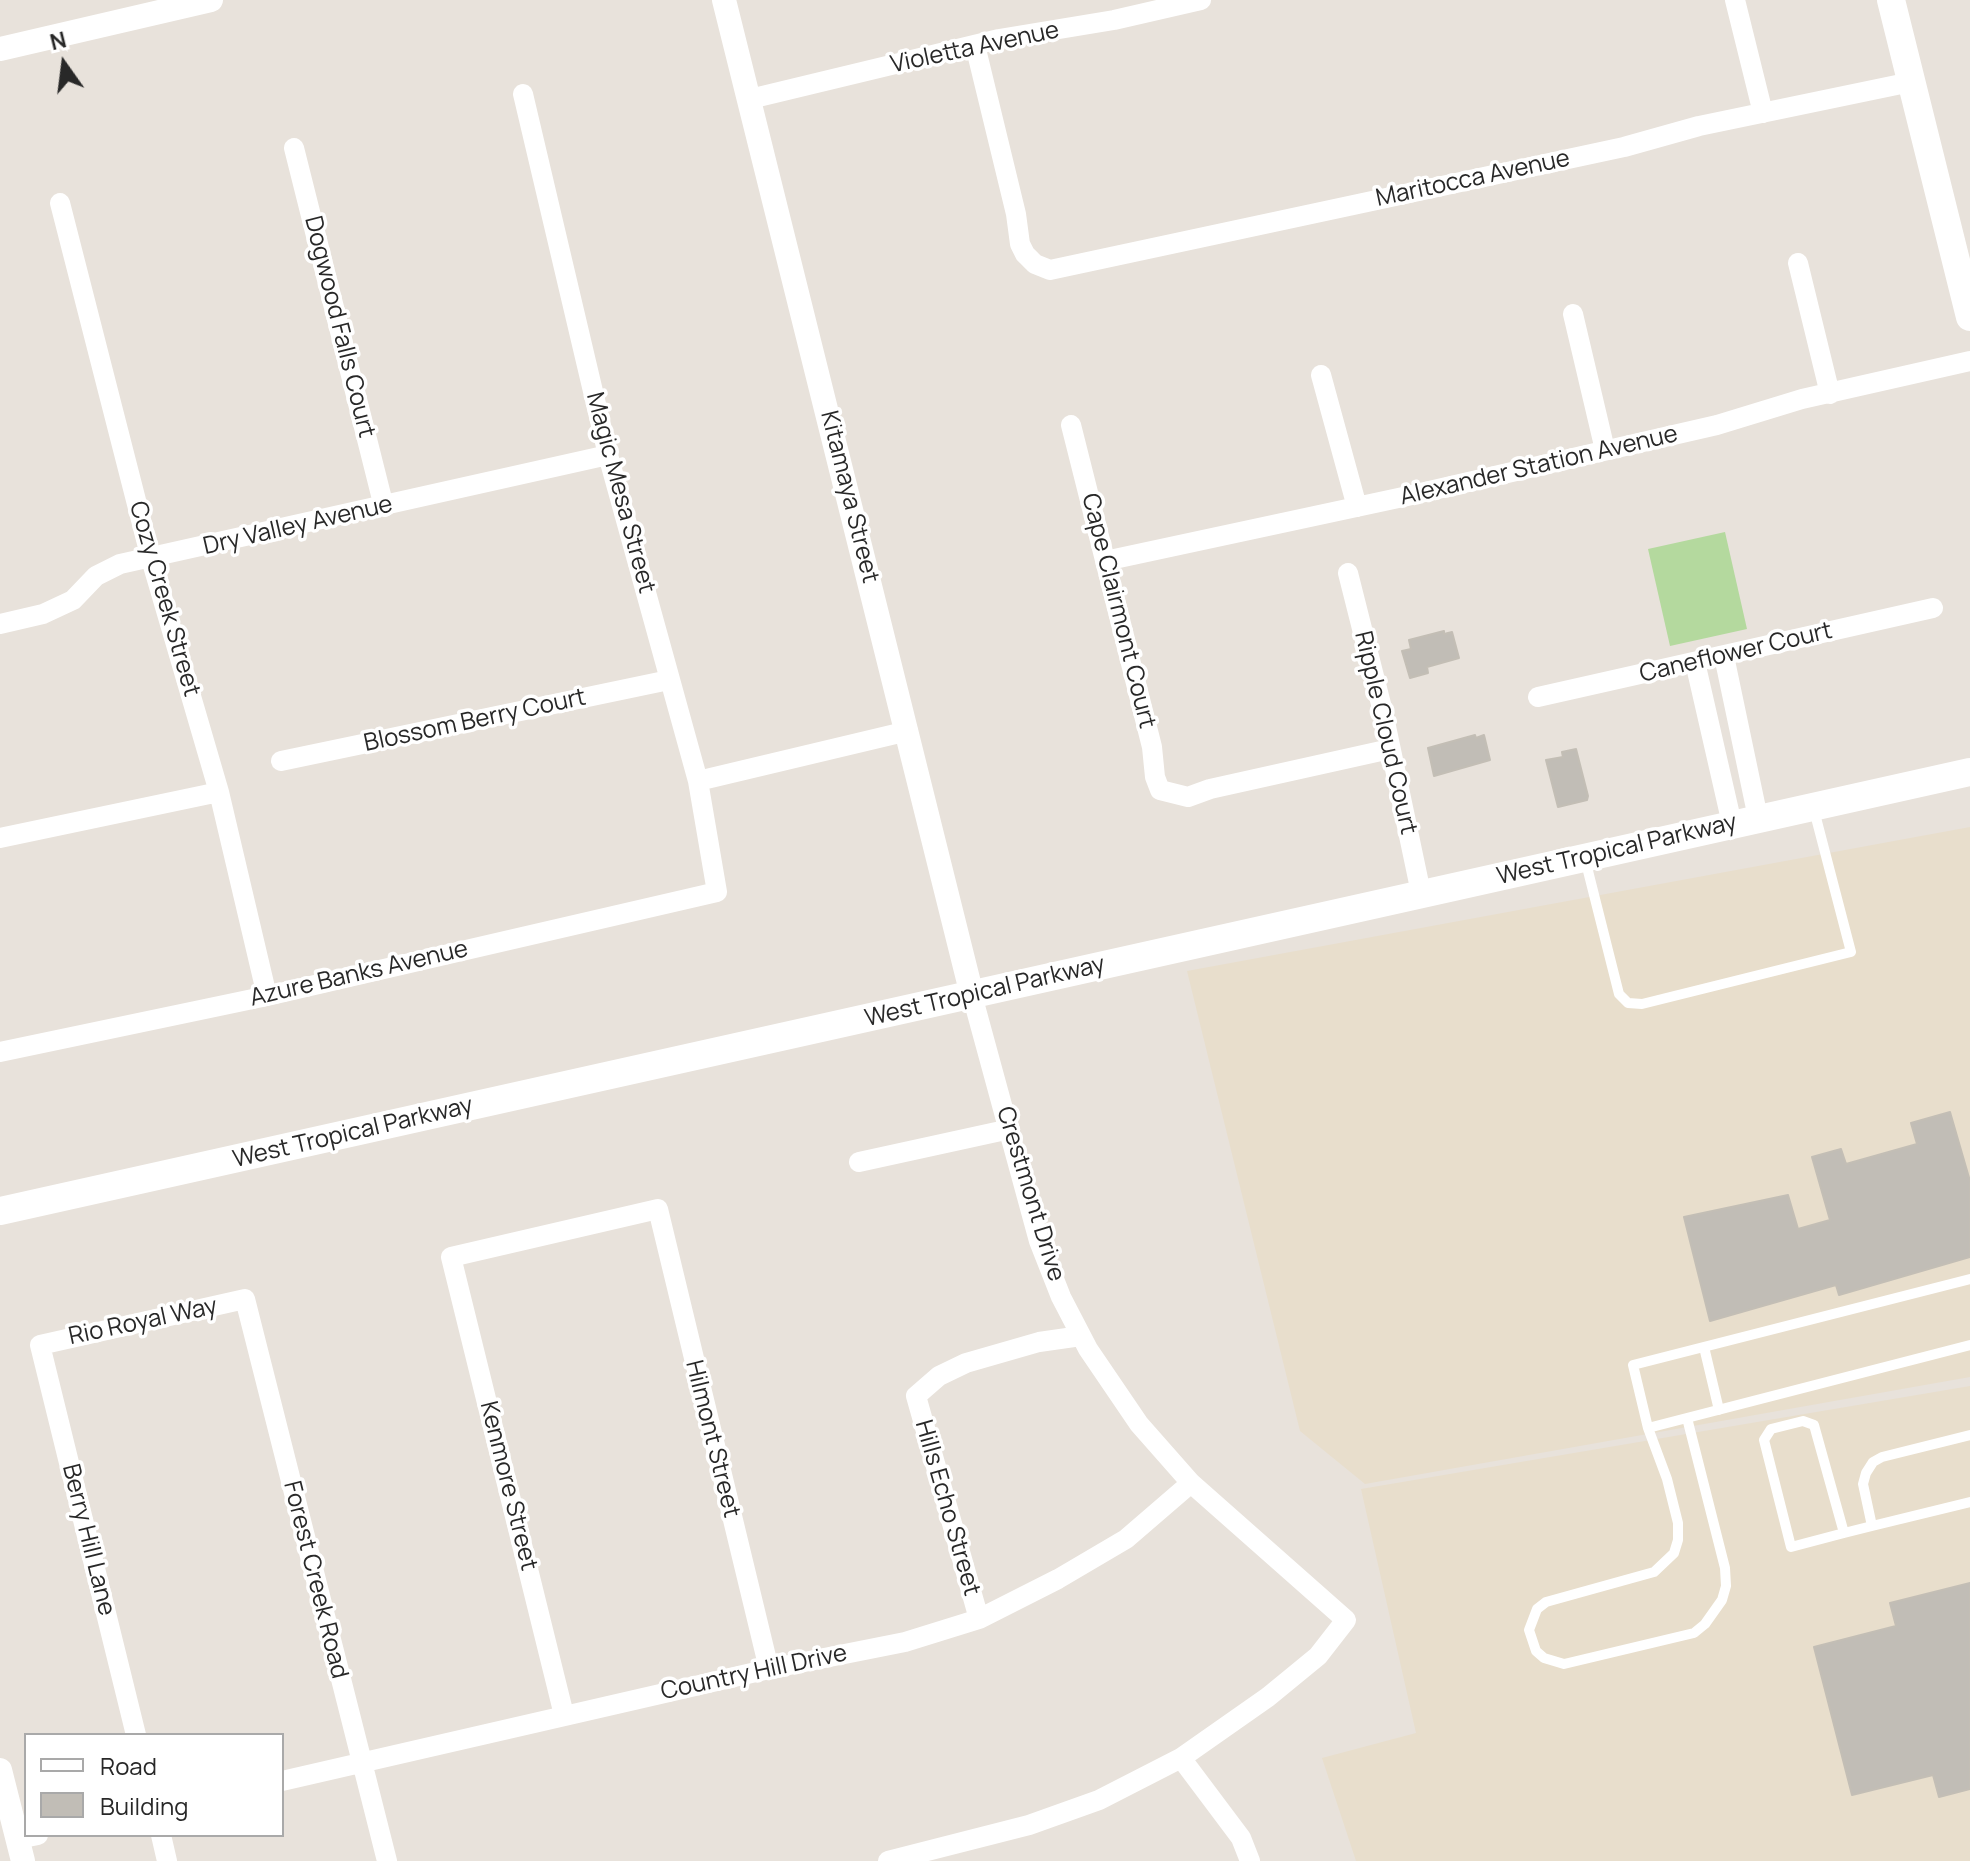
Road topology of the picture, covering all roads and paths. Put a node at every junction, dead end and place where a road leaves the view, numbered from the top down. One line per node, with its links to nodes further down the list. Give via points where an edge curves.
1 (211, 0): 7 (street)
2 (724, 0): 10 (street, Kitamaya Street)
3 (1201, 0): 6 (street, Violetta Avenue)
4 (1735, 0): 11 (street)
5 (1891, 0): 8 (main road)
6 (975, 45): 10 (street, Violetta Avenue); 11 (street, Maritocca Avenue, via 1020,244 1035,264 1050,270)
7 (0, 49)
8 (1911, 82): 11 (street, Maritocca Avenue); 16 (main road)
9 (523, 94): 22 (street, Magic Mesa Street)
10 (750, 99): 34 (street, Kitamaya Street)
11 (1763, 113)
12 (294, 148): 23 (street, Dogwood Falls Court)
13 (60, 203): 25 (street, Cozy Creek Street)
14 (1798, 263): 19 (street)
15 (1573, 314): 21 (street)
16 (1970, 317)
17 (1970, 361): 19 (street, Alexander Station Avenue)
18 (1321, 375): 24 (street)
19 (1830, 394): 21 (street, Alexander Station Avenue)
20 (1071, 425): 26 (street, Cape Clairmont Court)
21 (1605, 450): 24 (street, Alexander Station Avenue)
22 (608, 455): 23 (street, Dry Valley Avenue); 32 (street, Magic Mesa Street)
23 (384, 507): 25 (street, Dry Valley Avenue)
24 (1357, 507): 26 (street, Alexander Station Avenue)
25 (151, 559): 29 (street, Dry Valley Avenue, via 120,564 96,576 73,600 43,614); 39 (street, Cozy Creek Street)
26 (1105, 561): 35 (street, Cape Clairmont Court, via 1160,790 1188,797)
27 (1348, 573): 35 (street, Ripple Cloud Court)
28 (1933, 608): 30 (street, Caneflower Court)
29 (0, 624)
30 (1724, 656): 31 (street, Caneflower Court); 41 (street)
31 (1695, 662): 33 (street, Caneflower Court); 41 (street)
32 (669, 680): 36 (street, Blossom Berry Court); 38 (street, Magic Mesa Street)
33 (1538, 697)
34 (908, 731): 38 (street); 46 (street, Kitamaya Street)
35 (1390, 749): 45 (street, Ripple Cloud Court)
36 (281, 761)
37 (1970, 772): 40 (main road, West Tropical Parkway)
38 (698, 781): 44 (street, Magic Mesa Street)
39 (219, 792): 42 (street); 47 (street, Cozy Creek Street)
40 (1813, 806): 41 (main road, West Tropical Parkway); 43 (lane, via 1851,952 1642,1004 1628,1003 1619,994)
41 (1745, 821): 43 (main road, West Tropical Parkway)
42 (0, 838)
43 (1584, 857): 45 (main road, West Tropical Parkway)
44 (717, 892): 47 (street, Azure Banks Avenue)
45 (1421, 893): 46 (main road, West Tropical Parkway)
46 (972, 995): 49 (street, Crestmont Drive); 52 (main road, West Tropical Parkway)
47 (267, 996): 48 (street, Azure Banks Avenue)
48 (0, 1052)
49 (1010, 1129): 50 (street); 55 (street, Crestmont Drive, via 1039,1241)
50 (859, 1162)
51 (658, 1209): 68 (street, Hilmont Street); 69 (street, Kenmore Street, via 451,1257)
52 (0, 1211)
53 (1970, 1279): 58 (lane)
54 (245, 1299): 56 (street, Rio Royal Way); 72 (street, Forest Creek Road)
55 (1081, 1336): 63 (street, Crestmont Drive, via 1139,1424); 67 (street, Hills Echo Street, via 966,1363 939,1376 916,1396)
56 (40, 1345): 70 (street, Berry Hill Lane)
57 (1970, 1345): 59 (lane)
58 (1704, 1347): 59 (lane); 61 (lane, via 1633,1365)
59 (1719, 1410): 60 (lane)
60 (1687, 1418): 61 (lane); 61 (lane, via 1725,1568 1722,1600 1694,1633 1564,1664 1544,1658 1529,1630 1537,1609 1654,1572 1674,1553 1678,1523)
61 (1648, 1428)
62 (1970, 1435): 65 (lane, via 1873,1462 1863,1484)
63 (1191, 1483): 67 (street, Country Hill Drive, via 1126,1539); 71 (street, Crestmont Drive, via 1346,1620 1318,1656)
64 (1970, 1502): 65 (lane)
65 (1872, 1526): 66 (lane)
66 (1844, 1533): 66 (lane, via 1791,1547 1764,1440 1771,1429 1803,1421 1814,1425)
67 (979, 1619): 68 (street, Country Hill Drive, via 905,1642)
68 (769, 1669): 69 (street, Country Hill Drive)
69 (564, 1715): 72 (street, Country Hill Drive)
70 (136, 1733)
71 (1181, 1758): 79 (street, via 1099,1800 1029,1825); 80 (street, via 1241,1838)
72 (361, 1763): 74 (street, Country Hill Drive); 78 (street, Forest Creek Road)
73 (0, 1770): 75 (street)
74 (284, 1781)
75 (24, 1837)
76 (161, 1837): 77 (street)
77 (167, 1861)
78 (387, 1861)
79 (888, 1861)
80 (1250, 1861)

